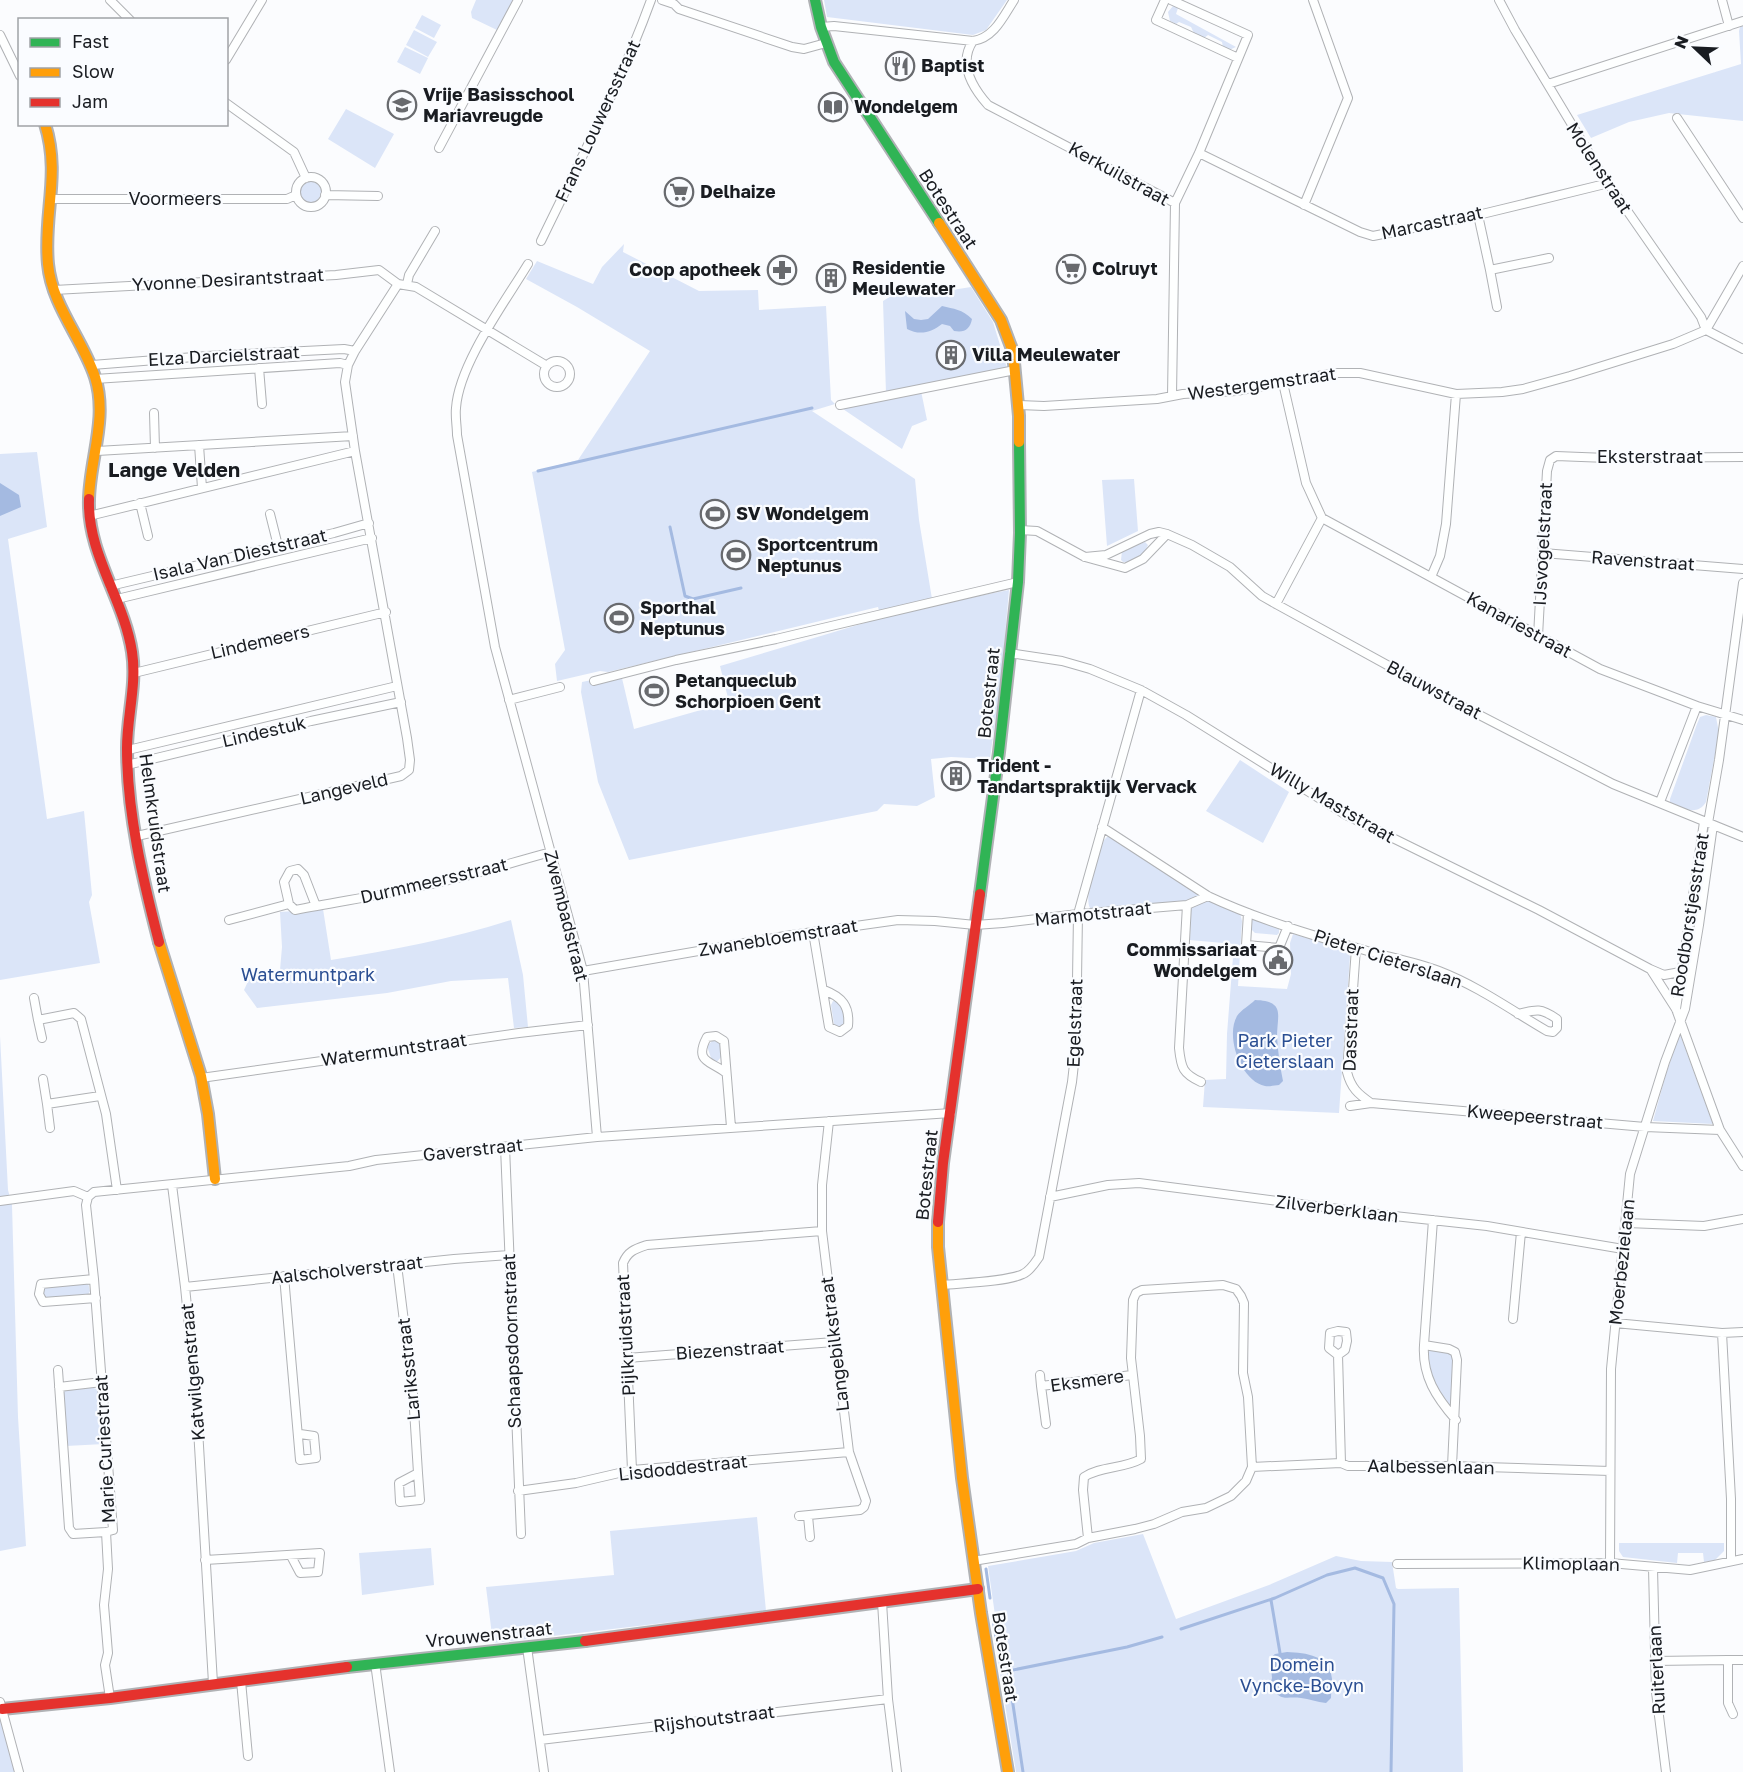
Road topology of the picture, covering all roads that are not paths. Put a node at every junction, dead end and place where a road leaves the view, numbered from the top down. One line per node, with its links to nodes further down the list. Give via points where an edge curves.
1 (110, 0): 13 (street)
2 (262, 0): 20 (street)
3 (518, 0): 27 (street)
4 (651, 0): 40 (street, Frans Louwersstraat, via 616,85)
5 (662, 0): 19 (street, via 792,47 804,49)
6 (815, 0): 16 (street, Botestraat)
7 (1014, 0): 18 (street, via 991,34)
8 (1165, 0): 21 (street, via 1156,20)
9 (1171, 0): 21 (street, via 1248,34)
10 (1313, 0): 36 (street, via 1348,98)
11 (1500, 0): 23 (street, Molenstraat)
12 (1722, 0): 15 (street)
13 (128, 18)
14 (1743, 21): 15 (street)
15 (1729, 26): 23 (street)
16 (820, 27): 18 (street); 19 (street, Botestraat)
17 (0, 35): 22 (street)
18 (973, 41): 35 (street, Kerkuilstraat, via 966,50 966,63 973,83 988,105)
19 (826, 43): 58 (street, Botestraat, via 834,62 1001,320 1013,351)
20 (228, 57)
21 (1238, 58): 28 (street)
22 (18, 72)
23 (1548, 84): 30 (street, Molenstraat)
24 (228, 104): 29 (street, via 294,152)
25 (1677, 118): 38 (street)
26 (46, 126): 34 (street, Helmkruidstraat, via 52,152)
27 (439, 148)
28 (1199, 153): 35 (street); 36 (street, Marcastraat)
29 (306, 178): 31 (street, via 298,185); 32 (street, via 320,181)
30 (1609, 183): 37 (street, Marcastraat); 49 (street, Molenstraat, via 1701,316)
31 (296, 195): 32 (street, via 302,204 310,206 320,203); 34 (street, Voormeers, via 287,199)
32 (325, 195): 33 (street)
33 (378, 196)
34 (53, 199): 47 (street, Helmkruidstraat, via 48,267)
35 (1175, 203): 63 (street, Kerkuilstraat)
36 (1304, 205): 37 (street, Marcastraat, via 1373,236)
37 (1478, 215): 44 (street)
38 (1743, 218)
39 (435, 231): 46 (street)
40 (541, 241)
41 (1549, 258): 44 (street)
42 (528, 264): 50 (street, Zwembadstraat)
43 (1743, 266): 49 (street)
44 (1490, 270): 48 (street)
45 (398, 284): 46 (street); 47 (street, Yvonne Desirantstraat, via 379,270); 52 (street)
46 (407, 285): 50 (street)
47 (54, 290): 54 (street, Helmkruidstraat)
48 (1497, 307)
49 (1706, 330): 51 (street); 62 (street, Westergemstraat, via 1570,376 1523,388)
50 (487, 331): 56 (street); 104 (street, Zwembadstraat, via 459,389 456,408 493,635)
51 (1743, 349)
52 (356, 351): 53 (street, Elza Darcielstraat); 55 (street)
53 (207, 356): 54 (street, Elza Darcielstraat); 59 (street)
54 (92, 365): 60 (street, Helmkruidstraat)
55 (348, 365): 57 (street, Elza Darcielstraat); 68 (street, via 345,382)
56 (547, 366)
57 (259, 368): 59 (street, Elza Darcielstraat); 64 (street)
58 (1015, 370): 65 (street); 66 (street, Botestraat)
59 (196, 372): 60 (street, Elza Darcielstraat)
60 (95, 379): 71 (street, Helmkruidstraat, via 100,416)
61 (1283, 383): 62 (street, Westergemstraat, via 1335,373 1360,373); 63 (street, Westergemstraat); 79 (street, via 1306,483)
62 (1456, 394): 89 (street, via 1446,524)
63 (1172, 396): 66 (street, Westergemstraat)
64 (262, 404)
65 (840, 405)
66 (1019, 405): 81 (street, Botestraat)
67 (154, 413): 70 (street)
68 (353, 436): 69 (street); 72 (street)
69 (199, 445): 70 (street); 75 (street)
70 (155, 448): 71 (street)
71 (97, 451): 78 (street, Helmkruidstraat, via 91,473)
72 (356, 451): 75 (street); 80 (street, Langeveld)
73 (1556, 456): 74 (street, Eksterstraat); 86 (street, IJsvogelstraat, via 1550,460 1547,471)
74 (1743, 457)
75 (202, 488): 76 (street)
76 (140, 503): 78 (street); 83 (street)
77 (270, 514): 85 (street)
78 (89, 516): 92 (street, Helmkruidstraat, via 95,547)
79 (1322, 518): 89 (street, Kanariestraat); 95 (street)
80 (369, 523): 84 (street, Langeveld); 85 (street, Isala Van Dieststraat)
81 (1020, 530): 87 (street, via 1037,531); 90 (street, Botestraat)
82 (1167, 534): 87 (street, via 1150,534 1115,551); 87 (street, via 1130,567); 95 (street, Blauwstraat, via 1230,567)
83 (147, 536)
84 (372, 538): 94 (street, Isala Van Dieststraat); 96 (street, Langeveld)
85 (278, 546): 92 (street, Isala Van Dieststraat)
86 (1543, 553): 88 (street, Ravenstraat); 97 (street, IJsvogelstraat)
87 (1085, 557)
88 (1743, 568)
89 (1431, 577): 97 (street, Kanariestraat)
90 (1018, 582): 98 (street, Botestraat); 100 (street)
91 (1743, 583): 93 (street, Roodborstjesstraat)
92 (110, 586): 94 (street, Helmkruidstraat)
93 (1742, 597): 107 (street, Roodborstjesstraat)
94 (117, 599): 99 (street, Helmkruidstraat, via 132,650)
95 (1276, 604): 111 (street, Blauwstraat, via 1613,784)
96 (386, 612): 99 (street, Lindemeers); 101 (street, Langeveld)
97 (1538, 636): 106 (street, Kanariestraat, via 1600,669)
98 (1009, 653): 103 (street, Willy Maststraat, via 1081,666); 124 (street, Botestraat)
99 (134, 673): 109 (street, Helmkruidstraat)
100 (594, 681)
101 (398, 686): 105 (street, Langeveld); 109 (street, Lindestuk)
102 (560, 687): 104 (street)
103 (1141, 690): 113 (street, Egelstraat); 128 (street, Willy Maststraat, via 1346,815)
104 (509, 700): 116 (street, Zwembadstraat)
105 (400, 702): 110 (street, Lindestuk); 114 (street, Langeveld, via 410,760 406,773)
106 (1697, 706): 107 (street, Kanariestraat); 111 (street)
107 (1724, 713): 108 (street, Kanariestraat); 112 (street, Roodborstjesstraat)
108 (1743, 720)
109 (128, 750): 110 (street, Helmkruidstraat)
110 (128, 765): 114 (street, Helmkruidstraat)
111 (1660, 802): 112 (street, Blauwstraat)
112 (1708, 823): 115 (street, Blauwstraat); 129 (street, Roodborstjesstraat); 131 (street, Roodborstjesstraat)
113 (1102, 827): 117 (street, Pieter Cieterslaan); 121 (street, Egelstraat)
114 (137, 836): 141 (street, Helmkruidstraat, via 159,941)
115 (1743, 837)
116 (551, 852): 120 (street, Durmmeersstraat, via 447,881); 130 (street, Zwembadstraat)
117 (1208, 896): 119 (street, Marmotstraat); 122 (street, Pieter Cieterslaan)
118 (288, 904): 120 (street, Durmmeersstraat, via 295,910); 120 (street, via 284,882 290,871 298,869); 123 (street)
119 (1187, 905): 121 (street, Marmotstraat); 143 (street, via 1179,1048 1188,1076)
120 (316, 906)
121 (1078, 914): 124 (street, Marmotstraat); 161 (street, Egelstraat, via 1076,1046)
122 (1248, 914): 125 (street, Pieter Cieterslaan); 125 (street, via 1246,945 1279,948)
123 (230, 920)
124 (975, 925): 126 (street, Zwanebloemstraat, via 898,921); 148 (street, Botestraat)
125 (1288, 926): 127 (street, Pieter Cieterslaan)
126 (813, 932): 130 (street, Zwanebloemstraat); 132 (street)
127 (1356, 948): 135 (street, Pieter Cieterslaan, via 1437,971 1470,985); 145 (street, Dasstraat, via 1347,1072 1355,1091)
128 (1650, 969): 131 (street, Willy Maststraat, via 1664,975); 134 (street, Willy Maststraat)
129 (1691, 970): 131 (street, Willy Maststraat); 137 (street, Moerbezielaan)
130 (583, 971): 138 (street, Zwembadstraat)
131 (1681, 972): 134 (street, Roodborstjesstraat)
132 (824, 990): 132 (street, via 829,1027 840,1032 848,1026 844,1002)
133 (34, 998): 136 (street)
134 (1676, 1009): 137 (street, Willy Maststraat)
135 (1518, 1014): 135 (street, Pieter Cieterslaan, via 1547,1031 1557,1028 1557,1019 1541,1010)
136 (38, 1020): 139 (street); 144 (street, via 78,1015 89,1043)
137 (1681, 1021): 151 (street, Moerbezielaan); 153 (street, Willy Maststraat)
138 (588, 1025): 141 (street, Watermuntstraat); 154 (street, Zwembadstraat)
139 (42, 1038)
140 (726, 1073): 140 (street, via 724,1041 716,1036 707,1037 704,1058); 150 (street)
141 (201, 1078): 157 (street, Helmkruidstraat)
142 (43, 1079): 146 (street)
143 (1201, 1082)
144 (100, 1096): 146 (street); 159 (street)
145 (1371, 1103): 147 (street, Kweepeerstraat); 151 (street, Kweepeerstraat)
146 (47, 1104): 152 (street)
147 (1350, 1106)
148 (951, 1113): 149 (street, Gaverstraat); 173 (street, Botestraat, via 938,1211)
149 (829, 1121): 150 (street, Gaverstraat); 166 (street, Langebilkstraat)
150 (731, 1127): 154 (street, Gaverstraat)
151 (1645, 1127): 153 (street, Kweepeerstraat); 165 (street, Moerbezielaan, via 1630,1174)
152 (50, 1128)
153 (1720, 1130): 156 (street, Willy Maststraat)
154 (597, 1137): 155 (street, Gaverstraat)
155 (505, 1147): 157 (street, Gaverstraat); 169 (street, Schaapsdoornstraat)
156 (1743, 1166)
157 (215, 1179): 158 (street, Gaverstraat)
158 (172, 1185): 159 (street, Gaverstraat); 174 (street, Katwilgenstraat)
159 (117, 1190): 160 (street, Gaverstraat, via 94,1192)
160 (88, 1197): 162 (street, Gaverstraat, via 74,1191); 172 (street, Marie Curiestraat)
161 (1050, 1197): 163 (street, Zilverberklaan, via 1139,1183); 173 (street, Egelstraat, via 1039,1257 1033,1267 1005,1278)
162 (0, 1201)
163 (1432, 1220): 167 (street, Zilverberklaan); 181 (street)
164 (1743, 1220): 165 (street, via 1704,1226)
165 (1626, 1222): 168 (street, Moerbezielaan)
166 (822, 1232): 180 (street, Langebilkstraat); 183 (street, Pijlkruidstraat, via 647,1245 627,1253 623,1263)
167 (1521, 1232): 168 (street, Zilverberklaan); 176 (street)
168 (1623, 1250): 177 (street, Moerbezielaan)
169 (509, 1255): 170 (street, Aalscholverstraat); 200 (street, Schaapsdoornstraat)
170 (397, 1265): 171 (street, Aalscholverstraat); 199 (street, Lariksstraat, via 413,1394)
171 (284, 1276): 174 (street, Aalscholverstraat); 192 (street)
172 (94, 1279): 175 (street, Marie Curiestraat); 175 (street, via 41,1284 39,1294 43,1302)
173 (942, 1285): 210 (street, Botestraat)
174 (186, 1287): 209 (street, Katwilgenstraat)
175 (96, 1298): 187 (street, Marie Curiestraat)
176 (1513, 1319)
177 (1615, 1323): 179 (street); 198 (street, Moerbezielaan)
178 (1743, 1332): 179 (street)
179 (1722, 1333): 211 (street)
180 (834, 1342): 183 (street, Biezenstraat); 193 (street, Langebilkstraat)
181 (1424, 1345): 190 (street, via 1430,1384); 190 (street, via 1455,1352)
182 (1338, 1355): 194 (street)
183 (627, 1358): 197 (street, Pijlkruidstraat)
184 (58, 1370): 189 (street)
185 (1040, 1375): 188 (street)
186 (1132, 1375): 188 (street, Eksmere); 195 (street, via 1132,1309 1136,1293 1223,1285 1236,1289 1244,1303 1243,1373); 206 (street, via 1141,1459 1084,1477)
187 (102, 1382): 189 (street); 203 (street, Marie Curiestraat, via 113,1530)
188 (1041, 1386): 191 (street, Eksmere)
189 (59, 1387): 203 (street, via 69,1528 73,1534)
190 (1455, 1420): 196 (street)
191 (1046, 1424)
192 (300, 1434)
193 (849, 1452): 197 (street, Lisdoddestraat); 202 (street, Langebilkstraat, via 866,1502 864,1507)
194 (1341, 1463): 195 (street, Aalbessenlaan); 196 (street, Aalbessenlaan)
195 (1252, 1467): 206 (street, via 1246,1481 1231,1496 1206,1508)
196 (1452, 1467): 198 (street, Aalbessenlaan)
197 (632, 1470): 200 (street, Lisdoddestraat)
198 (1610, 1471): 212 (street, Moerbezielaan)
199 (417, 1473)
200 (518, 1491): 204 (street, Schaapsdoornstraat)
201 (799, 1516): 202 (street, Langebilkstraat)
202 (808, 1516): 205 (street)
203 (106, 1532): 224 (street, Marie Curiestraat, via 105,1665)
204 (521, 1534)
205 (810, 1537)
206 (1088, 1538): 210 (street, via 1076,1544)
207 (291, 1556): 209 (street)
208 (1743, 1559): 211 (street, Klimoplaan)
209 (205, 1560): 223 (street, Katwilgenstraat)
210 (973, 1561): 215 (street, Botestraat)
211 (1731, 1561): 214 (street, Klimoplaan, via 1690,1570)
212 (1610, 1563): 213 (street, Klimoplaan); 214 (street, Klimoplaan)
213 (1397, 1564)
214 (1653, 1568): 220 (street, Ruiterlaan)
215 (978, 1589): 216 (street, Vrouwenstraat); 234 (street, Botestraat)
216 (882, 1602): 217 (street, Vrouwenstraat); 225 (street)
217 (527, 1647): 221 (street, Vrouwenstraat); 228 (street)
218 (1728, 1660): 219 (street); 220 (street); 227 (street, via 1728,1703)
219 (1743, 1660)
220 (1654, 1661): 235 (street, Ruiterlaan)
221 (375, 1663): 222 (street, Vrouwenstraat); 231 (street)
222 (241, 1681): 223 (street, Vrouwenstraat); 229 (street)
223 (213, 1683): 224 (street, Vrouwenstraat)
224 (110, 1698): 226 (street, Vrouwenstraat)
225 (888, 1699): 228 (street, Rijshoutstraat); 233 (street)
226 (1, 1706): 230 (street)
227 (1733, 1714)
228 (540, 1740): 232 (street)
229 (248, 1756)
230 (19, 1772)
231 (390, 1772)
232 (544, 1772)
233 (897, 1772)
234 (1008, 1772)
235 (1666, 1772)

